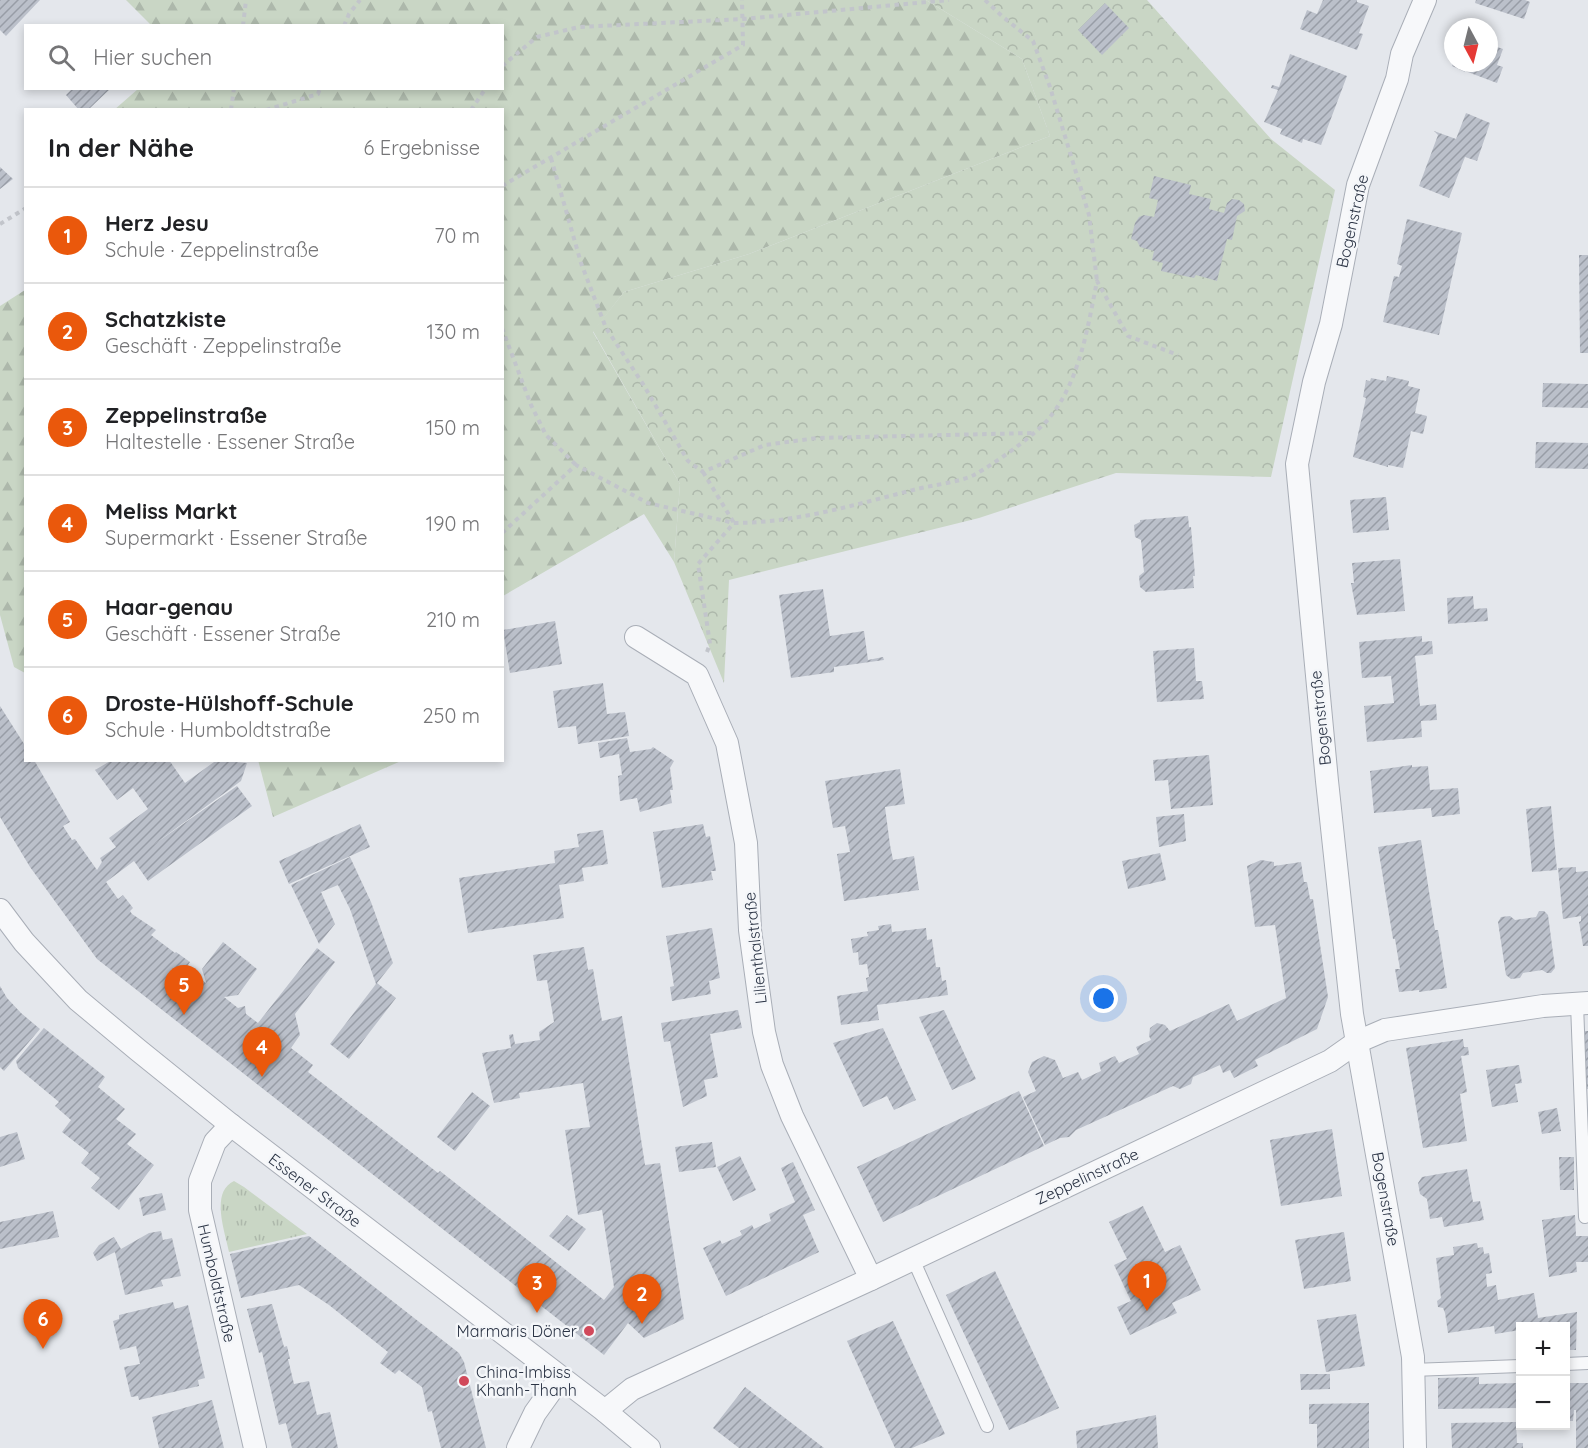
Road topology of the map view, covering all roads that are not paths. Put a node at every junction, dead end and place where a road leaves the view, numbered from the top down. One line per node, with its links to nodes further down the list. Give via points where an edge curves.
1 (1425, 0): 5 (street, Bogenstraße, via 1402,54 1397,79 1358,185 1331,324 1297,464)
2 (636, 637): 9 (street, Lilienthalstraße, via 697,675 727,744 746,843 750,930 772,1065 792,1116)
3 (0, 910): 6 (street, Essener Straße, via 78,1000)
4 (1583, 1004): 5 (street, Zeppelinstraße, via 1543,1006 1385,1030); 7 (lane)
5 (1357, 1042): 8 (street, Zeppelinstraße, via 1330,1061); 13 (street, Bogenstraße, via 1403,1294)
6 (231, 1125): 14 (street, Essener Straße); 17 (street, Humboldtstraße, via 215,1142 200,1180 200,1210)
7 (1585, 1217)
8 (913, 1259): 9 (street, Zeppelinstraße); 16 (lane)
9 (871, 1279): 15 (street, Zeppelinstraße, via 632,1389)
10 (1588, 1363): 11 (lane)
11 (1570, 1364)
12 (1516, 1366): 13 (lane)
13 (1412, 1370): 20 (street, Bogenstraße)
14 (560, 1378): 15 (street, Essener Straße); 18 (street, via 535,1413)
15 (605, 1411): 19 (street, Essener Straße)
16 (987, 1426)
17 (255, 1448)
18 (518, 1448)
19 (650, 1448)
20 (1415, 1448)

